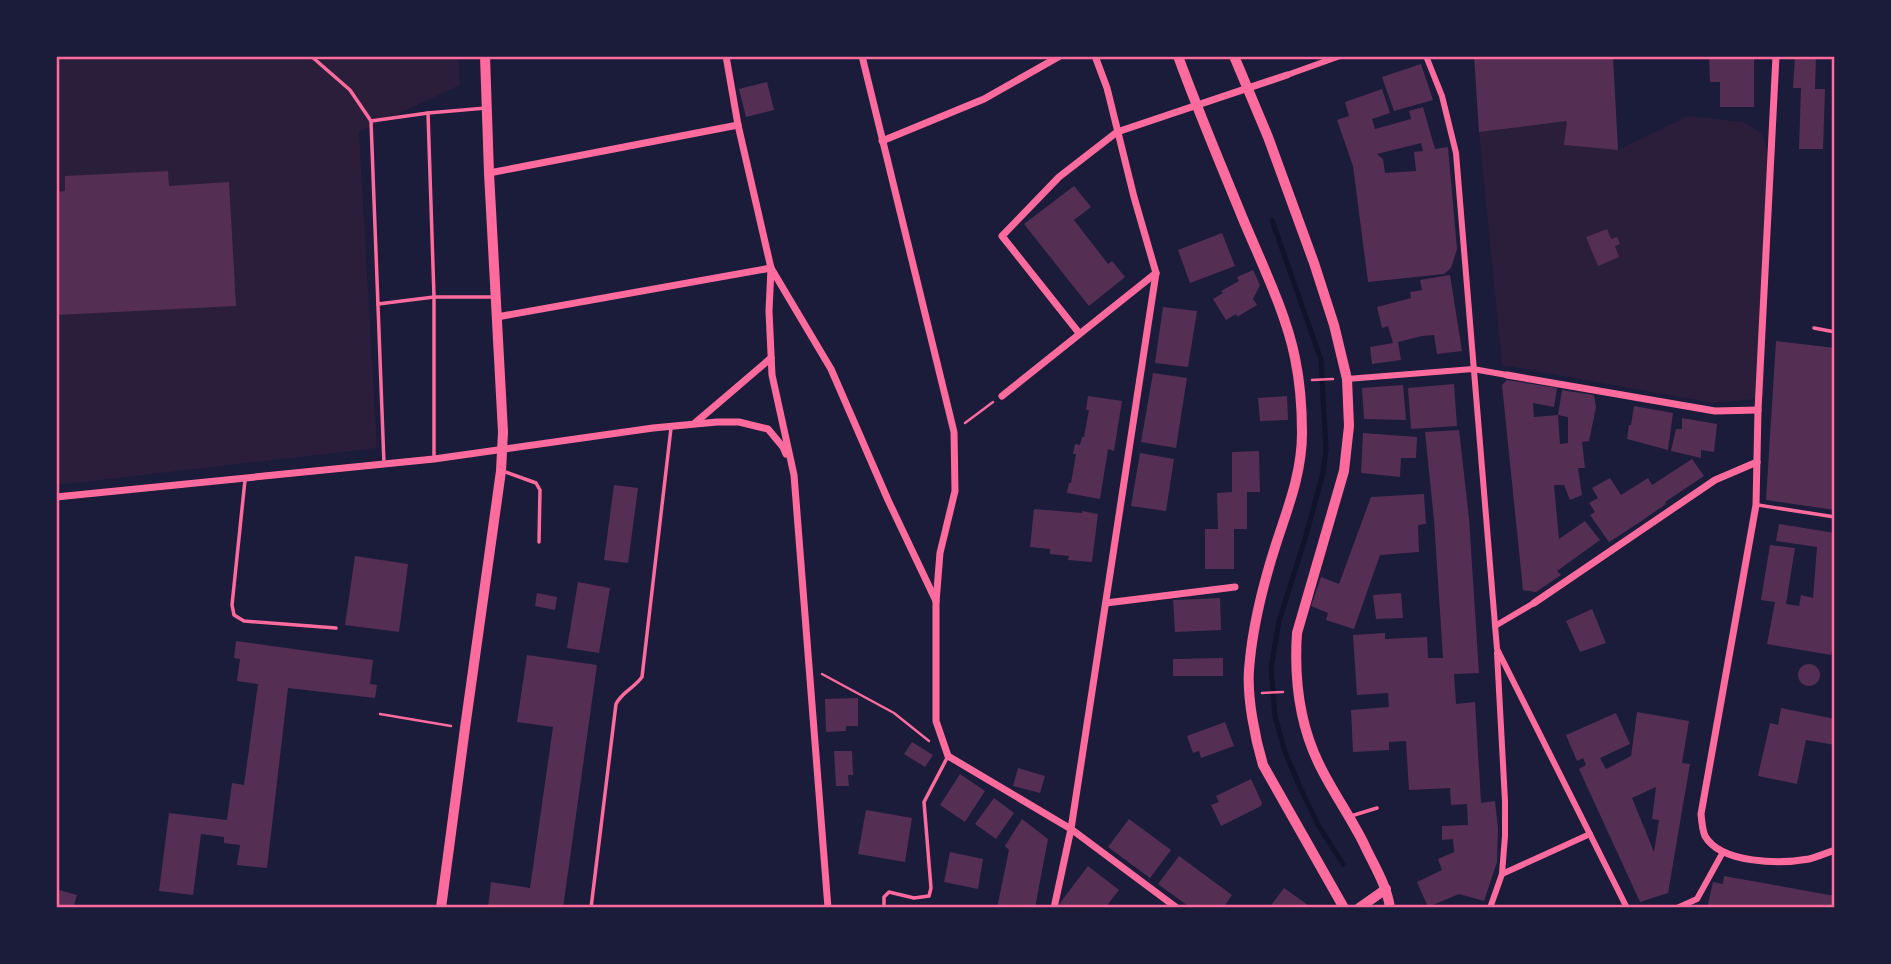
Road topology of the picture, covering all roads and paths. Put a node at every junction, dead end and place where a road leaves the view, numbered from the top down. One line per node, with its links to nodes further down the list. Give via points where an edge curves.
1 (311, 56): 17 (lane, via 350,90)
2 (485, 56): 15 (street)
3 (726, 56): 18 (street)
4 (862, 56): 20 (street)
5 (1060, 56): 20 (street, via 984,99)
6 (1096, 56): 19 (street)
7 (1178, 56): 14 (main road)
8 (1234, 56): 13 (main road)
9 (1340, 56): 12 (street)
10 (1426, 56): 32 (street, via 1456,153)
11 (1776, 56): 37 (street)
12 (1287, 75): 13 (street)
13 (1247, 88): 14 (street); 34 (main road, via 1314,263 1334,325)
14 (1196, 105): 19 (street); 79 (main road, via 1270,282 1291,341 1300,397 1302,433 1296,485 1252,639 1249,681 1256,744 1272,784)
15 (486, 108): 16 (lane); 21 (street)
16 (428, 113): 17 (lane); 24 (lane)
17 (371, 121): 26 (lane)
18 (738, 125): 21 (street); 22 (street)
19 (1117, 132): 23 (street); 30 (street, via 1059,177 1002,236)
20 (882, 141): 40 (street)
21 (489, 173): 25 (street)
22 (771, 268): 27 (street); 31 (street); 53 (street, via 831,369)
23 (1156, 273): 30 (street); 54 (street)
24 (434, 297): 25 (lane); 26 (lane); 42 (lane)
25 (495, 297): 27 (street)
26 (378, 304): 44 (lane)
27 (496, 317): 41 (street)
28 (1814, 328): 29 (lane)
29 (1835, 332)
30 (1079, 333): 36 (street)
31 (771, 358): 38 (street); 46 (street)
32 (1473, 369): 33 (street); 34 (street); 56 (street)
33 (1507, 375): 37 (street, via 1715,411)
34 (1342, 379): 35 (path); 66 (main road, via 1349,426 1344,471 1297,633 1296,659 1307,737)
35 (1311, 380)
36 (1002, 396): 40 (path)
37 (1758, 410): 43 (street)
38 (694, 424): 39 (street); 46 (street, via 738,422 768,429 783,447)
39 (671, 426): 41 (street); 74 (lane, via 642,677 616,704)
40 (954, 432): 53 (street, via 955,491 940,553)
41 (502, 449): 42 (street); 45 (street)
42 (434, 459): 44 (street)
43 (1757, 462): 49 (street); 55 (street, via 1715,480)
44 (384, 464): 47 (street)
45 (501, 471): 51 (lane, via 536,484 540,490); 63 (street)
46 (794, 475): 59 (street)
47 (245, 478): 48 (street); 57 (lane, via 234,615 244,621)
48 (56, 497)
49 (1756, 505): 50 (lane); 70 (street, via 1701,814 1707,839)
50 (1835, 517)
51 (539, 542)
52 (1235, 587): 54 (street)
53 (936, 602): 64 (street, via 936,721)
54 (1106, 603): 67 (street)
55 (1534, 603): 56 (street)
56 (1495, 626): 58 (street)
57 (336, 628)
58 (1497, 649): 68 (street); 71 (street, via 1505,801)
59 (810, 667): 64 (path, via 894,713); 75 (street)
60 (1286, 692): 61 (path)
61 (1255, 693)
62 (380, 714): 63 (path)
63 (465, 728): 73 (street)
64 (948, 756): 67 (street); 76 (lane, via 924,802 932,888 929,895 914,898 889,892)
65 (1377, 808): 66 (lane)
66 (1349, 817): 72 (main road)
67 (1071, 830): 77 (street); 78 (street)
68 (1590, 834): 71 (street); 83 (street)
69 (1835, 850): 70 (street, via 1783,861)
70 (1723, 852): 84 (street, via 1697,899)
71 (1502, 873): 82 (street)
72 (1385, 889): 80 (main road); 81 (main road)
73 (441, 908)
74 (591, 908)
75 (828, 908)
76 (884, 908)
77 (1054, 908)
78 (1177, 908)
79 (1344, 908)
80 (1359, 908)
81 (1390, 908)
82 (1490, 908)
83 (1627, 908)
84 (1677, 908)

